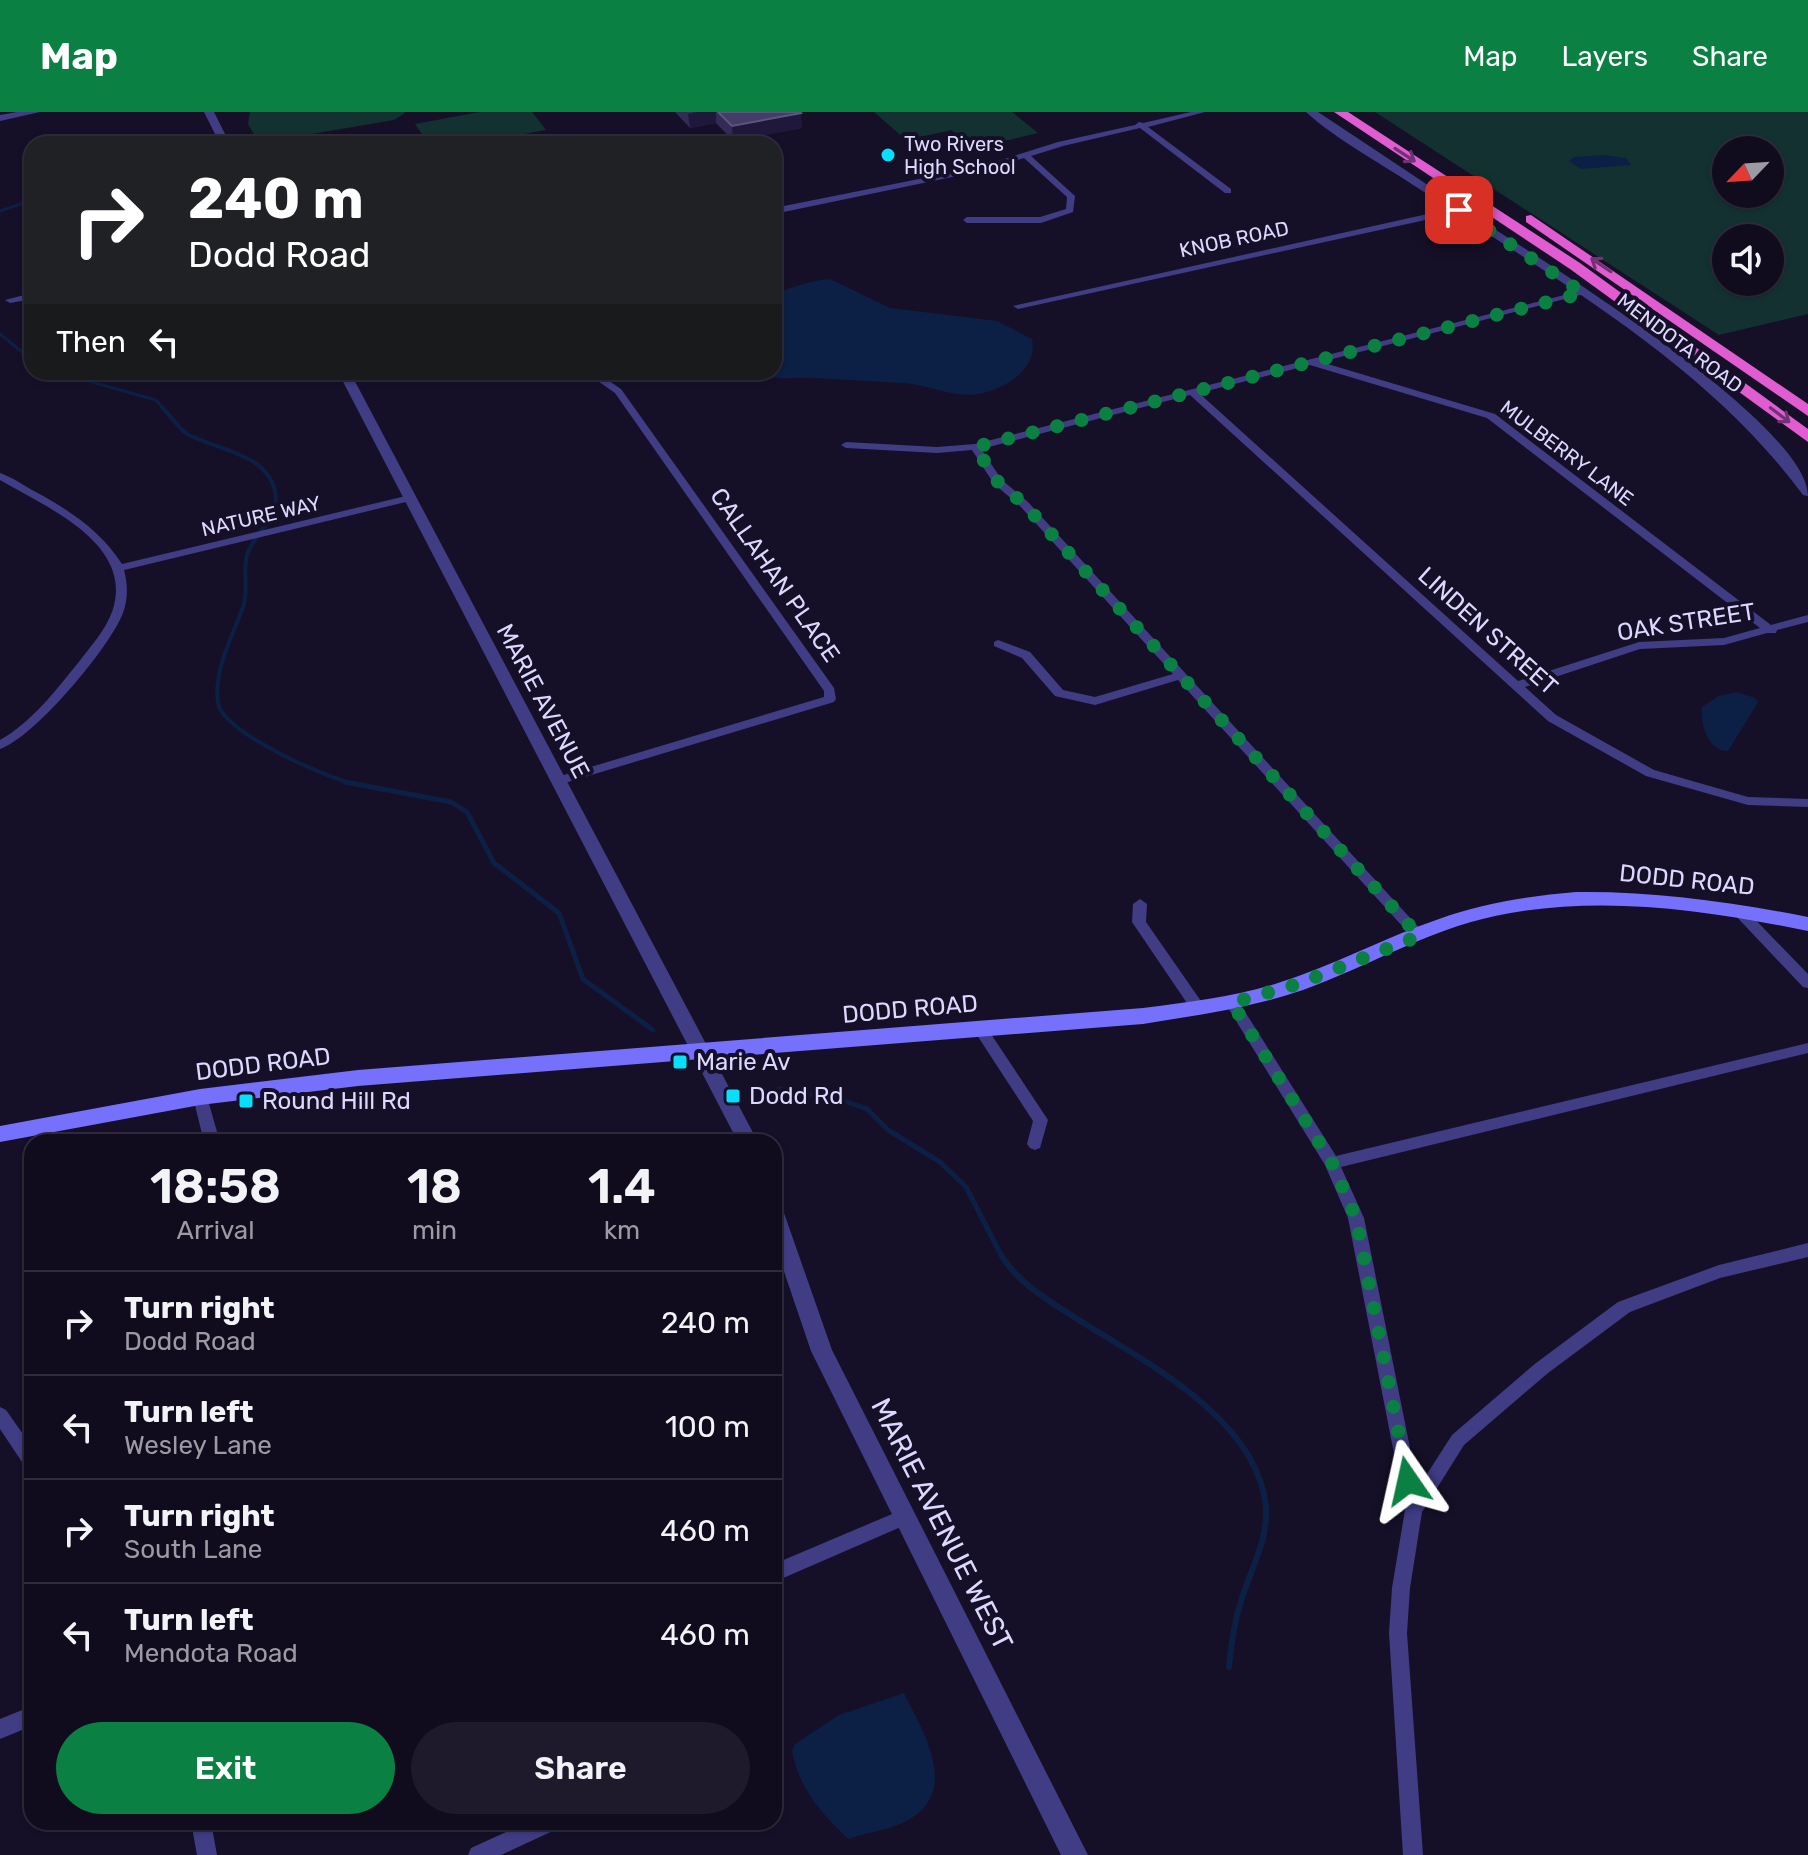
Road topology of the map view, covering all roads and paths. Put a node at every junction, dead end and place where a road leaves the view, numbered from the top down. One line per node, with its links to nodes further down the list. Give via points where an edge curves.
1 (35, 112): 7 (street)
2 (209, 112): 9 (street)
3 (1201, 112): 8 (street)
4 (1311, 112): 13 (street, MENDOTA ROAD)
5 (1340, 112): 15 (highway, one-way to 15)
6 (1366, 112): 20 (highway, one-way to 6)
7 (0, 118)
8 (1139, 124): 10 (street); 11 (street)
9 (221, 136)
10 (1027, 157): 12 (street); 14 (street, via 1071,196 1070,210 1041,220)
11 (1228, 191)
12 (782, 209)
13 (1459, 210): 16 (street, MENDOTA ROAD); 19 (street, KNOB ROAD)
14 (967, 220)
15 (1611, 292): 20 (highway, via 1709,353); 26 (highway, one-way to 26)
16 (1583, 293): 21 (street); 30 (street, MENDOTA ROAD, via 1728,401 1770,441)
17 (24, 297): 18 (street)
18 (10, 300)
19 (1018, 306)
20 (1734, 357): 25 (highway)
21 (1310, 362): 24 (street); 34 (street, MULBERRY LANE, via 1491,416)
22 (348, 380): 31 (street, MARIE AVENUE)
23 (602, 380): 39 (street, CALLAHAN PLACE, via 618,391 830,691 830,699)
24 (1192, 392): 28 (street); 37 (street, LINDEN STREET)
25 (1808, 411)
26 (1808, 437)
27 (846, 445): 28 (street)
28 (975, 447): 36 (street, via 998,482 1024,504)
29 (0, 476): 32 (street, via 106,545)
30 (1808, 492)
31 (410, 498): 32 (street, NATURE WAY); 39 (street, MARIE AVENUE)
32 (120, 568): 38 (street, via 119,609 104,638 36,721)
33 (1808, 618): 34 (street, OAK STREET)
34 (1772, 631): 37 (street, OAK STREET, via 1724,641 1639,646)
35 (998, 644): 36 (street, via 1026,655 1059,693 1095,701)
36 (1179, 676): 44 (street)
37 (1515, 686): 40 (street, LINDEN STREET, via 1563,725 1650,773 1748,801)
38 (0, 745)
39 (558, 781): 50 (street, MARIE AVENUE)
40 (1808, 803)
41 (1140, 904): 47 (street, via 1139,922)
42 (1738, 910): 43 (main road, DODD ROAD); 44 (main road, DODD ROAD, via 1649,897 1570,897 1492,910); 45 (street)
43 (1808, 924)
44 (1419, 936): 46 (main road, DODD ROAD, via 1298,984)
45 (1808, 983)
46 (1232, 1003): 47 (main road, DODD ROAD); 56 (street)
47 (1198, 1008): 48 (main road, DODD ROAD)
48 (980, 1029): 50 (main road, DODD ROAD); 55 (street, via 1041,1120)
49 (1808, 1048): 56 (street)
50 (701, 1051): 51 (main road, DODD ROAD, via 358,1078); 54 (street)
51 (200, 1097): 52 (main road, DODD ROAD); 53 (street)
52 (0, 1134)
53 (210, 1134)
54 (744, 1134)
55 (1035, 1144)
56 (1332, 1163): 61 (street, via 1356,1218)
57 (782, 1236): 62 (street, MARIE AVENUE WEST, via 822,1351)
58 (1808, 1250): 61 (street, via 1719,1272 1624,1307 1458,1440)
59 (0, 1415): 60 (street)
60 (24, 1450)
61 (1414, 1510): 71 (street, via 1398,1633)
62 (904, 1517): 63 (street); 70 (street, MARIE AVENUE WEST)
63 (782, 1570)
64 (24, 1719): 65 (street)
65 (0, 1729)
66 (202, 1830): 68 (street)
67 (533, 1830): 69 (street)
68 (207, 1855)
69 (478, 1855)
70 (1075, 1855)
71 (1413, 1855)

